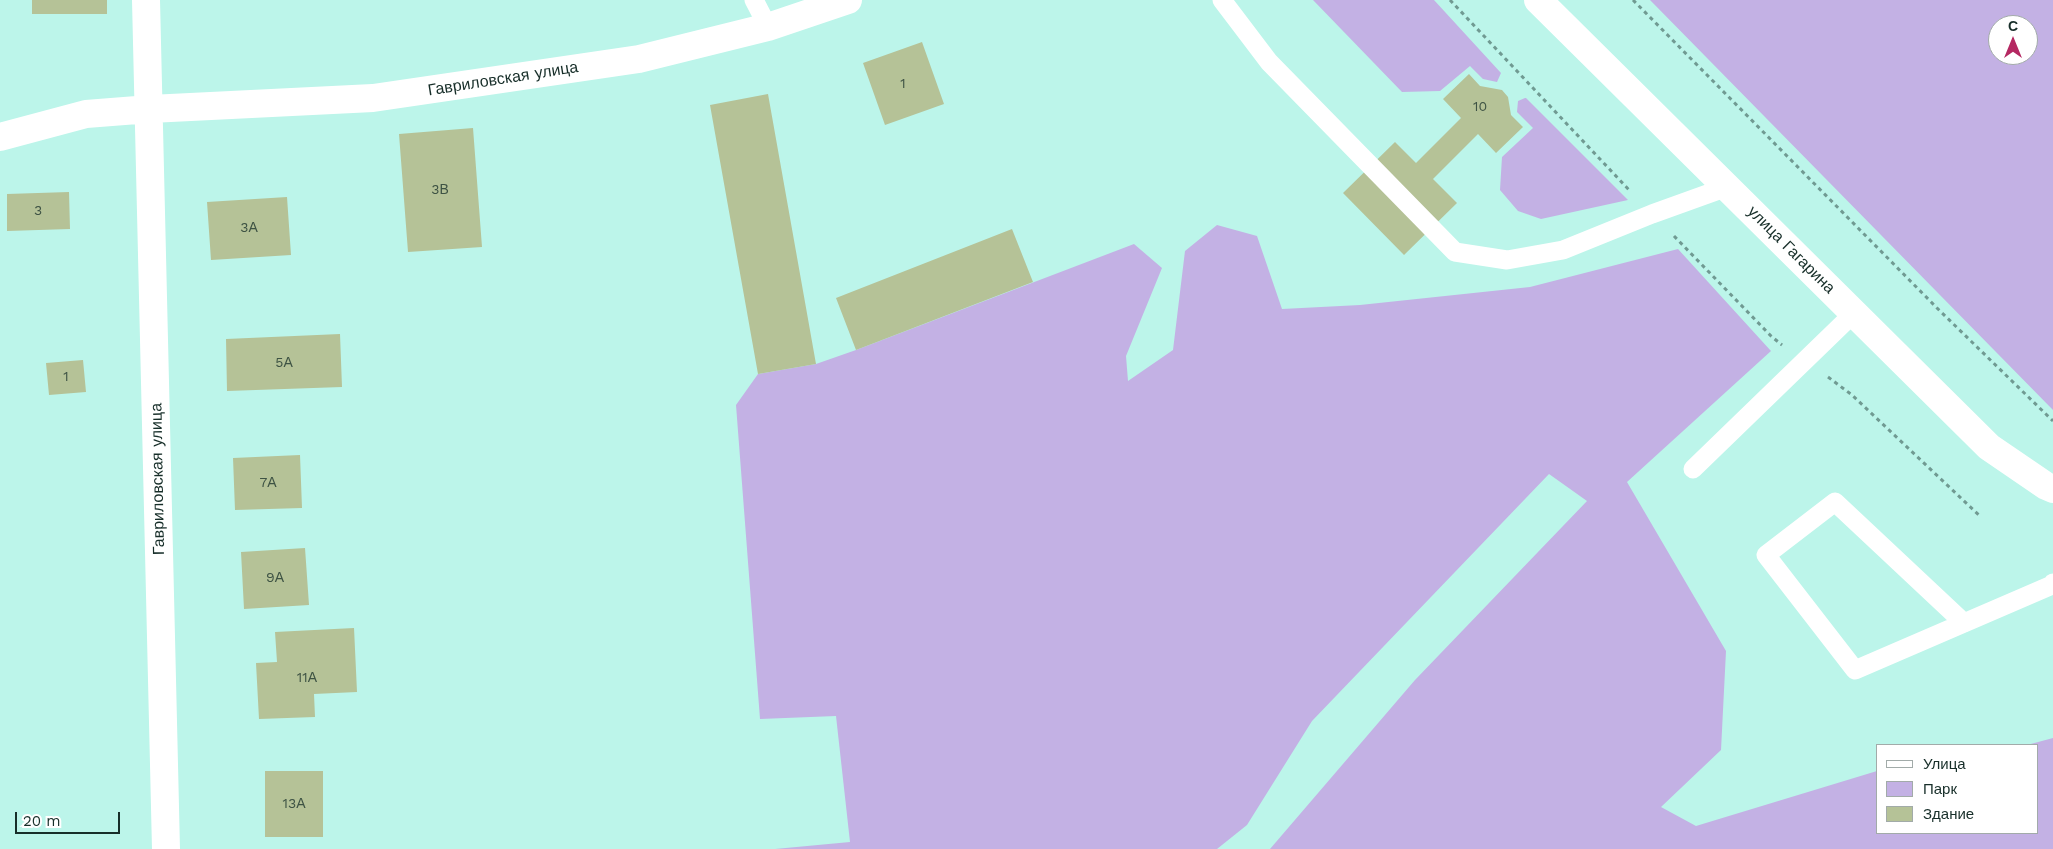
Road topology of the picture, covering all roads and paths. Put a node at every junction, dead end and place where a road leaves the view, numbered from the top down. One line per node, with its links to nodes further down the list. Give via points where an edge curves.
1 (146, 0): 9 (street, Гавриловская улица)
2 (754, 0): 8 (lane)
3 (848, 0): 8 (street, Гавриловская улица)
4 (1222, 0): 12 (lane, via 1269,62 1455,252 1507,260 1563,250)
5 (1450, 0): 12 (path)
6 (1538, 0): 11 (street, улица Гагарина)
7 (1633, 0): 15 (path)
8 (768, 27): 9 (street, Гавриловская улица, via 639,59 374,98)
9 (150, 109): 10 (street, Гавриловская улица, via 86,114); 21 (street, Гавриловская улица)
10 (0, 137)
11 (1726, 187): 12 (lane); 13 (street, улица Гагарина)
12 (1652, 214): 14 (path, via 1771,336)
13 (1854, 313): 14 (lane); 17 (street, улица Гагарина, via 1988,447)
14 (1805, 361): 16 (lane); 18 (path, via 1852,395)
15 (2053, 421)
16 (1694, 470)
17 (2053, 489)
18 (1981, 517)
19 (2053, 583): 20 (lane)
20 (1964, 623): 20 (lane, via 1854,670 1766,555 1835,502)
21 (166, 849)

